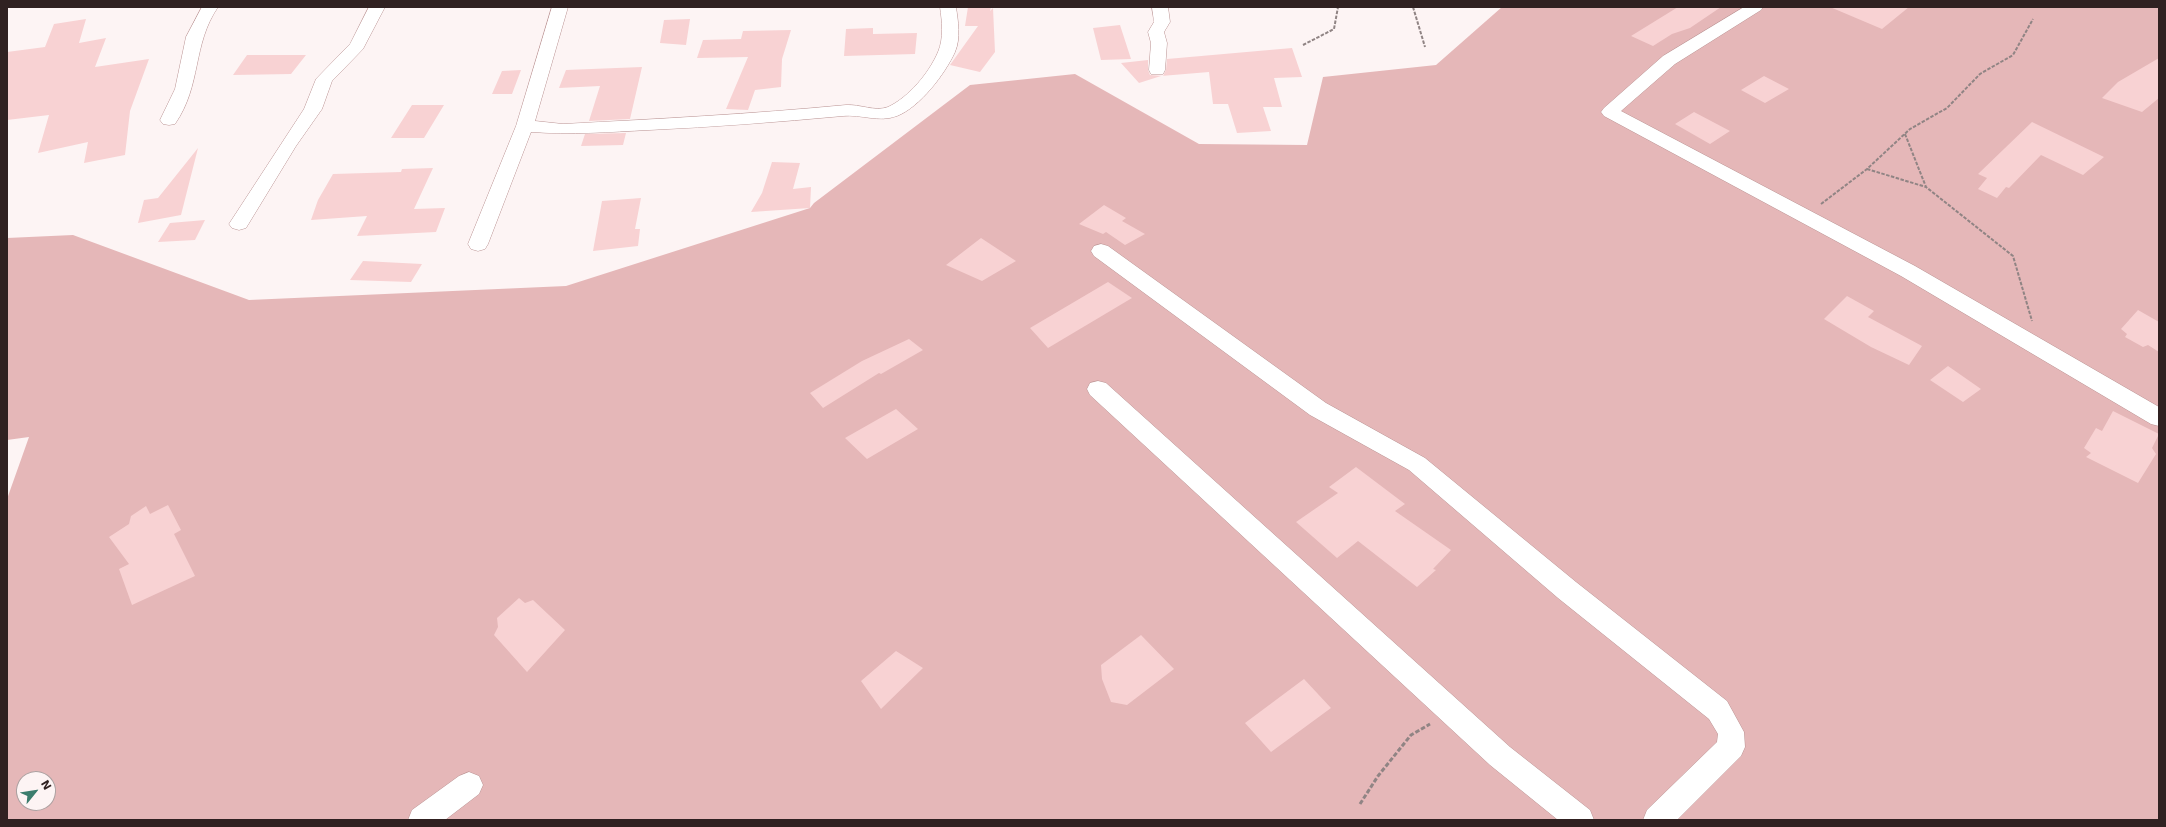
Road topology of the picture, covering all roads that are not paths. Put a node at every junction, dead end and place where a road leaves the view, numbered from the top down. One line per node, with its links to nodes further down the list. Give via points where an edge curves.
1 (210, 7): 8 (street, via 195,33 183,91)
2 (376, 7): 10 (street, via 357,46 324,79 312,109)
3 (560, 7): 9 (street)
4 (948, 7): 9 (street, via 951,24 947,51 916,95 890,112 878,114 850,110 743,120 563,129)
5 (1160, 7): 7 (street, via 1162,22 1156,32 1159,43)
6 (1755, 7): 14 (street, via 1669,60 1610,112 1908,271)
7 (1157, 70)
8 (169, 120)
9 (525, 126): 11 (street)
10 (240, 224)
11 (478, 244)
12 (1102, 251): 18 (street, via 1318,409 1417,464 1567,590 1718,710 1731,732 1731,747)
13 (1098, 389): 17 (street, via 1500,756)
14 (2159, 418)
15 (469, 785): 16 (street)
16 (422, 820)
17 (1580, 820)
18 (1656, 820)

